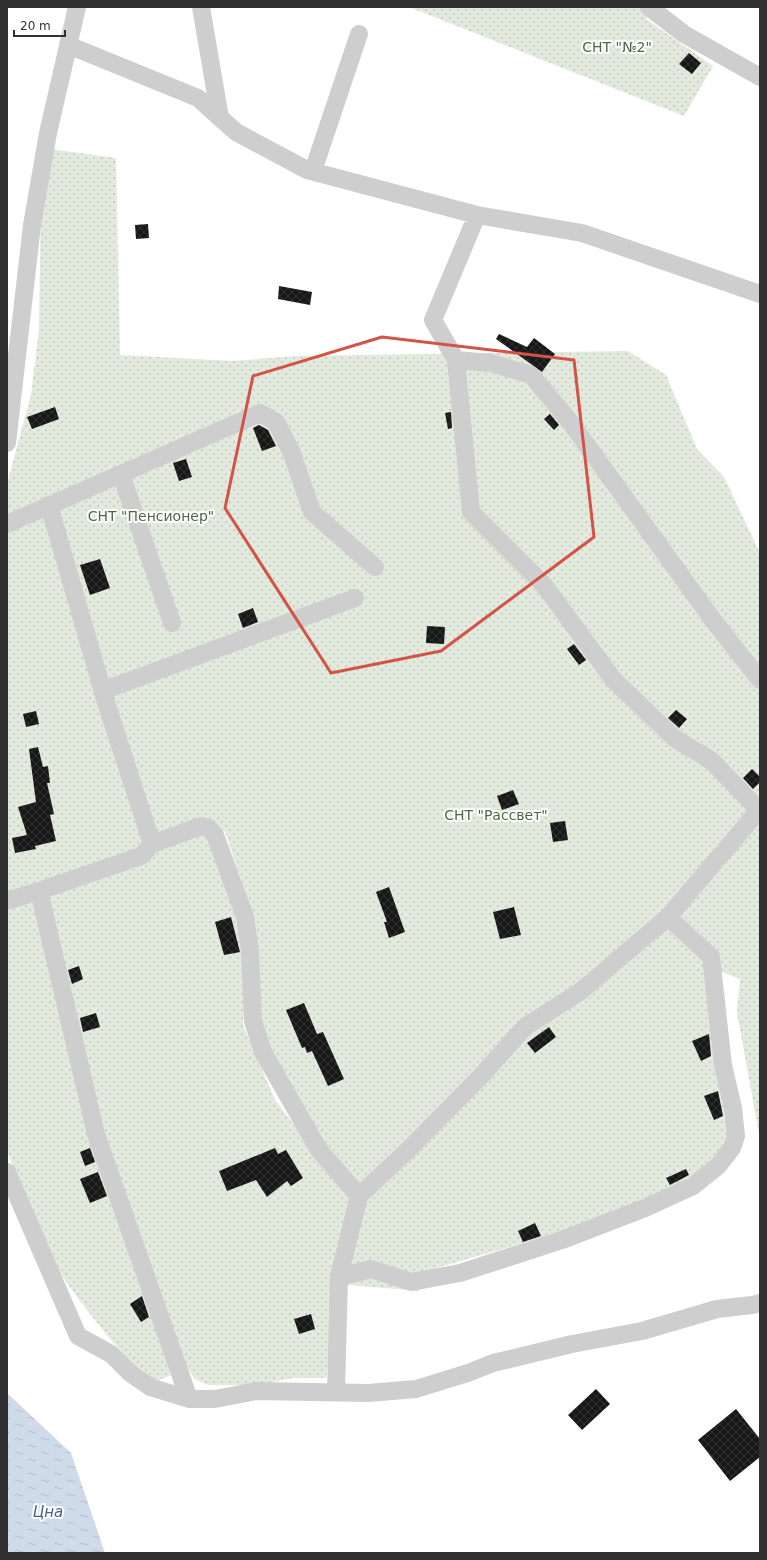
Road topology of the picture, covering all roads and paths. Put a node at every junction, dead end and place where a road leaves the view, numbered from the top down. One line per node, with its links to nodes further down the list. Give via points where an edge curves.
1 (77, 7): 5 (street)
2 (201, 7): 7 (street)
3 (649, 7): 6 (street, via 684,34)
4 (359, 34): 8 (street)
5 (68, 45): 7 (street, via 198,98); 12 (street, via 48,133 32,225)
6 (760, 77)
7 (220, 118): 8 (street, via 236,132)
8 (313, 171): 9 (street)
9 (477, 215): 10 (street, via 582,233); 11 (street, via 433,320)
10 (760, 294)
11 (456, 360): 19 (street, via 491,363 531,375 568,418 713,620); 21 (street, via 470,512 544,585 613,679 674,738 712,761)
12 (7, 443)
13 (121, 474): 14 (street); 16 (street, via 260,413 276,422 291,451 312,512); 18 (street)
14 (49, 506): 15 (street); 20 (street)
15 (7, 524)
16 (375, 567)
17 (354, 598): 20 (street)
18 (172, 624)
19 (760, 680)
20 (102, 691): 22 (street)
21 (760, 809): 25 (street)
22 (152, 844): 23 (street, via 141,856); 27 (street, via 201,826 209,828 215,835 245,917 250,951 253,1021 263,1052 319,1150)
23 (39, 891): 24 (street); 31 (street, via 96,1134)
24 (7, 901)
25 (668, 917): 27 (street, via 581,991 525,1028 417,1141); 28 (street, via 711,957 723,1065 733,1108 736,1136 732,1148 718,1166 693,1186 645,1208 562,1240 460,1273 411,1282 371,1269)
26 (7, 1172): 31 (street, via 78,1336 111,1354 130,1373 150,1387)
27 (359, 1196): 28 (street)
28 (339, 1277): 30 (street)
29 (760, 1303): 30 (street, via 717,1309 642,1331 493,1362 468,1373 416,1389 375,1393)
30 (336, 1392): 31 (street, via 256,1391 215,1399)
31 (189, 1399)

